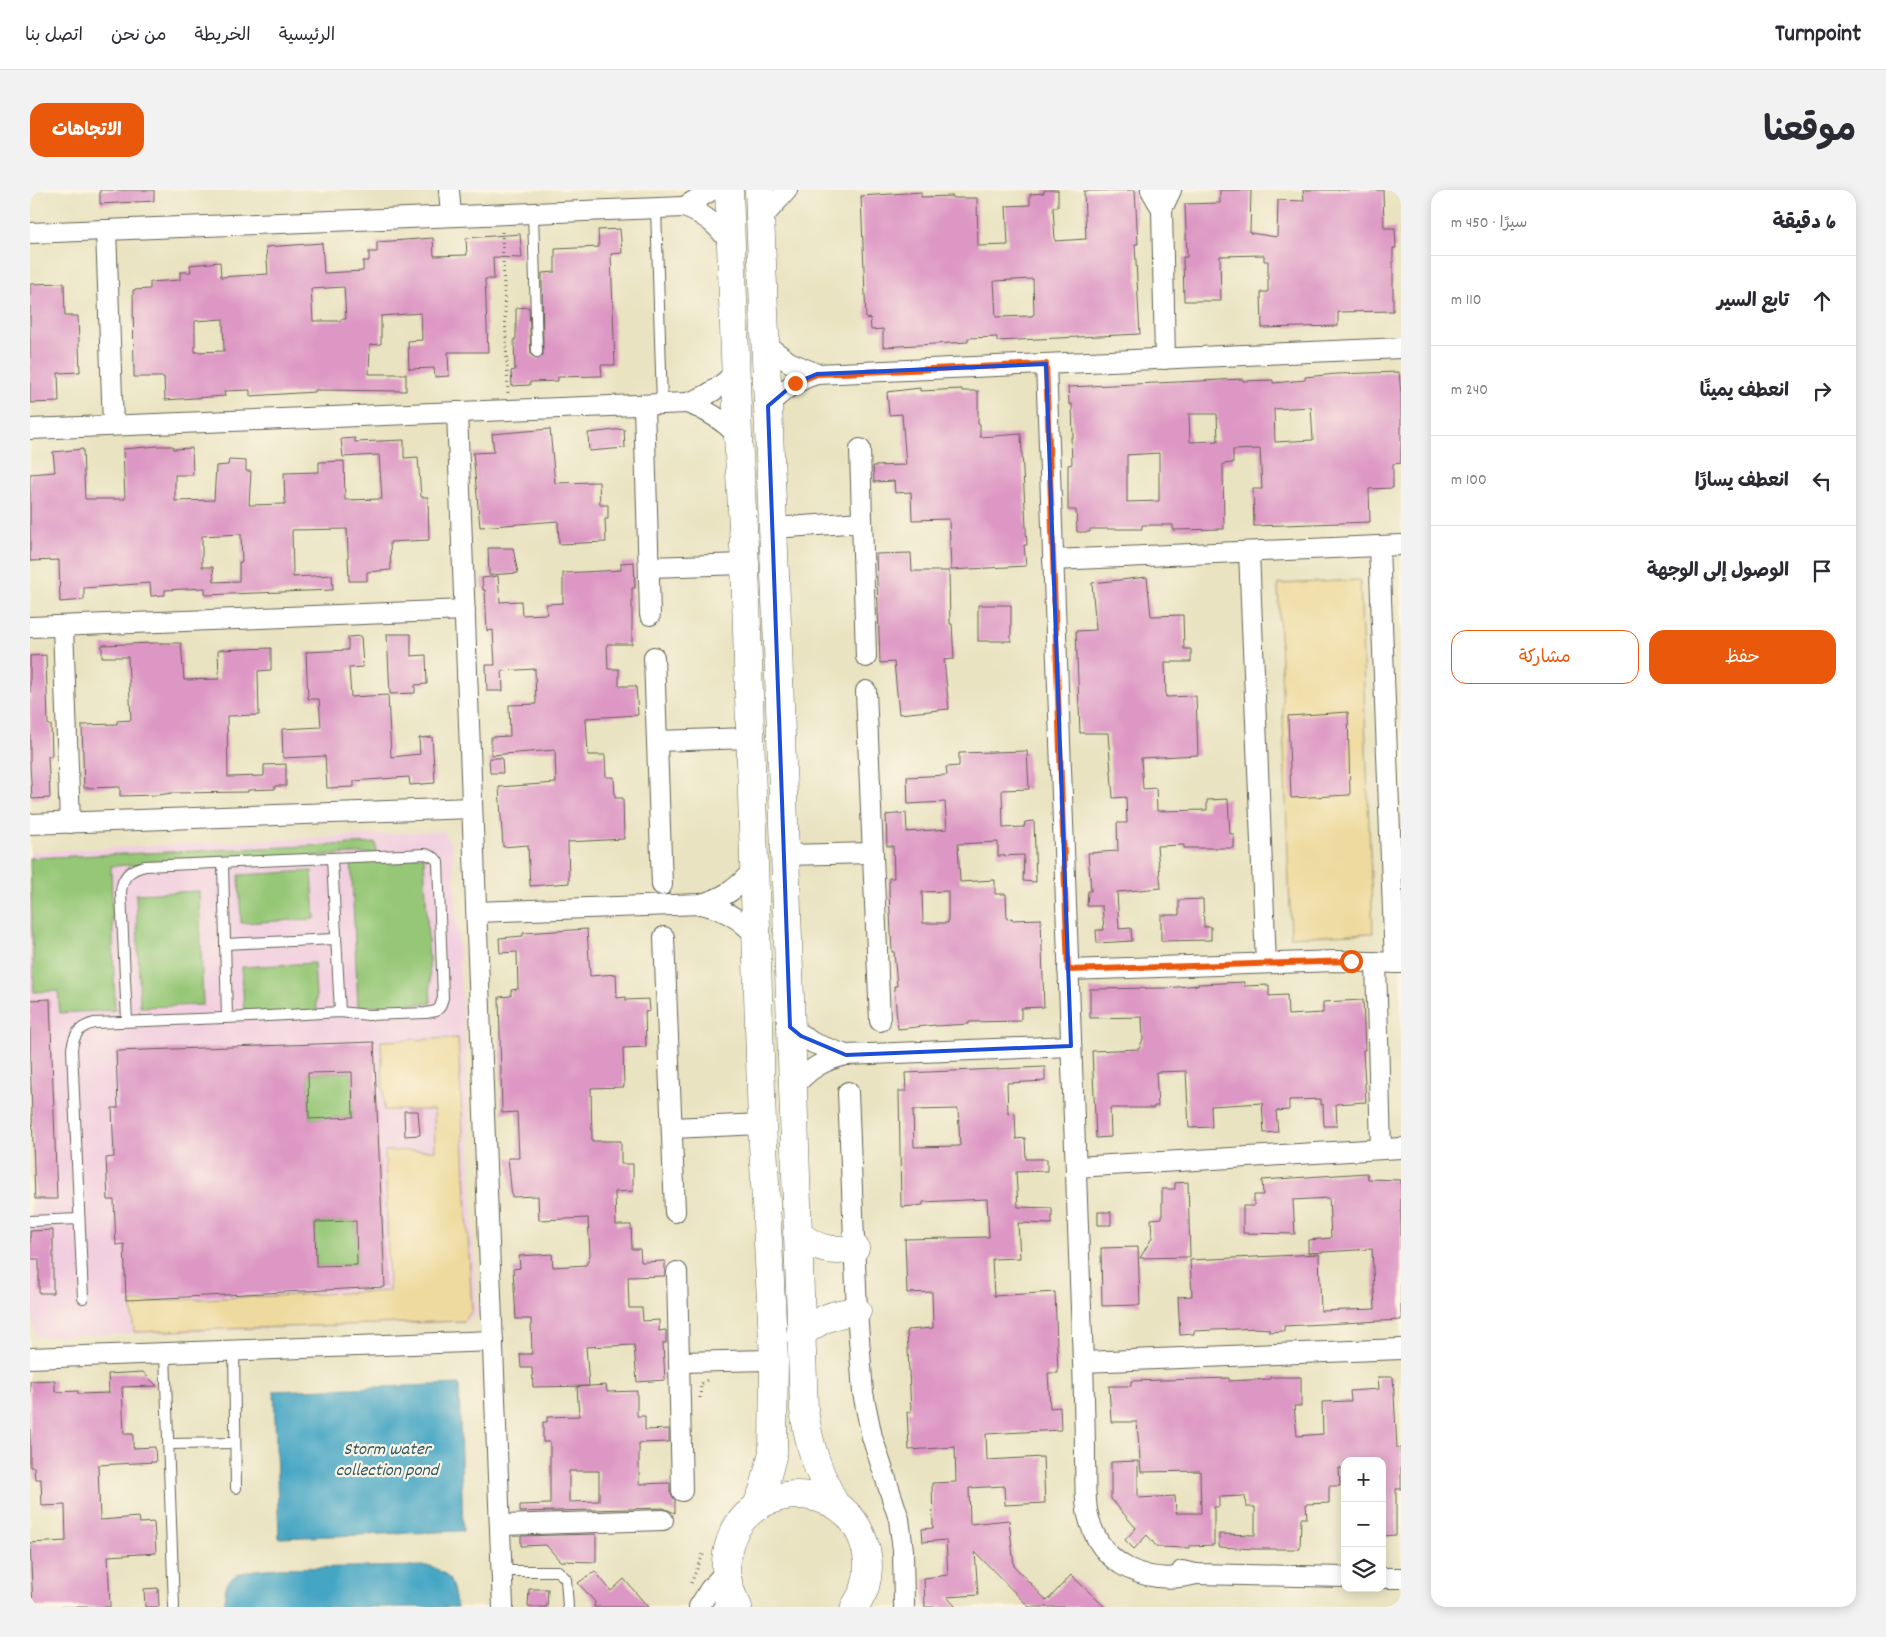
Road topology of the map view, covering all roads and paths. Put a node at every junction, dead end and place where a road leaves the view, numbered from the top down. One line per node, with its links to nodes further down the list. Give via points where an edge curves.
1 (450, 190): 13 (street)
2 (712, 190): 8 (street)
3 (729, 190): 17 (main road)
4 (759, 190): 14 (main road)
5 (787, 190): 14 (street)
6 (1151, 190): 10 (street)
7 (1171, 190): 10 (street)
8 (684, 207): 9 (street); 17 (street, via 712,222)
9 (656, 208): 11 (street); 26 (lane)
10 (1162, 209): 21 (street)
11 (533, 213): 12 (street); 20 (lane)
12 (501, 214): 13 (street); 28 (path)
13 (451, 216): 15 (street)
14 (760, 220): 18 (main road)
15 (106, 230): 16 (street); 30 (street)
16 (30, 233)
17 (732, 246): 23 (main road)
18 (765, 344): 24 (street, via 788,362); 27 (main road)
19 (1401, 348): 21 (street)
20 (537, 352)
21 (1165, 359): 22 (street)
22 (1046, 364): 24 (street); 39 (street)
23 (736, 371): 25 (street, via 719,388); 32 (main road)
24 (817, 374): 27 (street, via 790,386)
25 (687, 403): 26 (street); 32 (street, via 720,419)
26 (653, 405): 28 (street); 41 (street)
27 (768, 406): 35 (main road)
28 (509, 410): 29 (street)
29 (457, 412): 30 (street); 42 (street)
30 (113, 425): 31 (street)
31 (30, 429)
32 (738, 436): 40 (main road)
33 (860, 449): 34 (street)
34 (862, 522): 35 (street); 48 (street)
35 (773, 528): 46 (main road)
36 (1401, 545): 37 (street)
37 (1379, 546): 38 (street); 68 (street)
38 (1249, 552): 39 (street); 67 (street)
39 (1053, 560): 69 (street)
40 (745, 564): 41 (street); 46 (main road, via 754,584 760,646 768,653); 50 (main road)
41 (649, 567): 43 (street)
42 (465, 610): 44 (street); 52 (street)
43 (650, 616)
44 (63, 626): 45 (street); 53 (street)
45 (30, 627)
46 (778, 647): 56 (main road)
47 (654, 657): 51 (street)
48 (866, 657)
49 (866, 691): 55 (street)
50 (749, 738): 51 (street); 59 (main road)
51 (657, 741): 60 (street)
52 (472, 808): 53 (street); 62 (street)
53 (70, 823): 54 (street)
54 (30, 824)
55 (873, 853): 56 (street); 73 (street)
56 (785, 855): 74 (main road)
57 (332, 859): 58 (lane); 65 (lane); 70 (lane, via 426,854 436,858 439,867 443,998 440,1007 426,1013 368,1015)
58 (223, 864): 66 (lane); 72 (lane, via 145,866 125,877 121,892)
59 (753, 870): 61 (street, via 731,892); 64 (main road)
60 (662, 885)
61 (701, 904): 62 (street); 64 (street, via 727,912)
62 (477, 912): 93 (street)
63 (664, 937): 80 (street)
64 (757, 937): 79 (main road)
65 (335, 939): 66 (lane); 70 (lane)
66 (225, 944): 71 (lane)
67 (1266, 963): 68 (street); 69 (street)
68 (1391, 963): 82 (street)
69 (1068, 970): 75 (street)
70 (340, 1012): 71 (lane)
71 (227, 1017): 72 (lane)
72 (128, 1021): 85 (lane, via 85,1025 77,1031 74,1039)
73 (880, 1021)
74 (790, 1027): 76 (street, via 813,1043); 77 (main road)
75 (1071, 1046): 76 (street); 83 (street)
76 (846, 1054): 77 (street, via 812,1068)
77 (792, 1089): 87 (main road)
78 (848, 1092): 88 (street)
79 (762, 1124): 80 (street); 98 (main road)
80 (672, 1128): 84 (street)
81 (1401, 1148): 82 (street)
82 (1381, 1149): 83 (street)
83 (1076, 1167): 100 (street)
84 (676, 1212)
85 (79, 1219): 86 (lane); 90 (lane)
86 (30, 1221)
87 (797, 1233): 88 (main road, via 818,1248 842,1251); 92 (main road)
88 (855, 1248): 91 (street)
89 (677, 1272): 99 (street)
90 (83, 1298)
91 (857, 1311): 92 (main road, via 821,1320); 123 (street, via 868,1422 902,1535)
92 (800, 1335): 107 (main road, via 807,1432 812,1456)
93 (493, 1341): 95 (street); 110 (street)
94 (1401, 1349): 100 (street)
95 (234, 1350): 96 (street); 103 (lane)
96 (165, 1353): 97 (street); 104 (lane)
97 (30, 1358)
98 (774, 1360): 99 (street); 108 (main road, via 773,1452)
99 (679, 1362): 106 (street)
100 (1083, 1362): 113 (street, via 1085,1503 1092,1530 1117,1561 1129,1569 1168,1579 1196,1574)
101 (713, 1377): 102 (path, via 701,1384)
102 (700, 1399)
103 (235, 1443): 104 (lane); 105 (lane)
104 (168, 1444): 118 (lane)
105 (236, 1488)
106 (682, 1491)
107 (834, 1504): 108 (main road, via 815,1496 795,1494 775,1497); 122 (main road, via 852,1520 864,1540 868,1563 865,1587)
108 (757, 1506): 117 (main road, via 742,1519 726,1553)
109 (663, 1520): 110 (street)
110 (500, 1525): 112 (street)
111 (706, 1548): 116 (path)
112 (502, 1571): 119 (street); 120 (lane, via 558,1571 566,1579)
113 (1341, 1577)
114 (1386, 1578): 115 (street)
115 (1401, 1578)
116 (688, 1590)
117 (730, 1595): 121 (street, via 710,1589)
118 (174, 1607)
119 (503, 1607)
120 (568, 1607)
121 (699, 1607)
122 (855, 1607)
123 (904, 1607)

